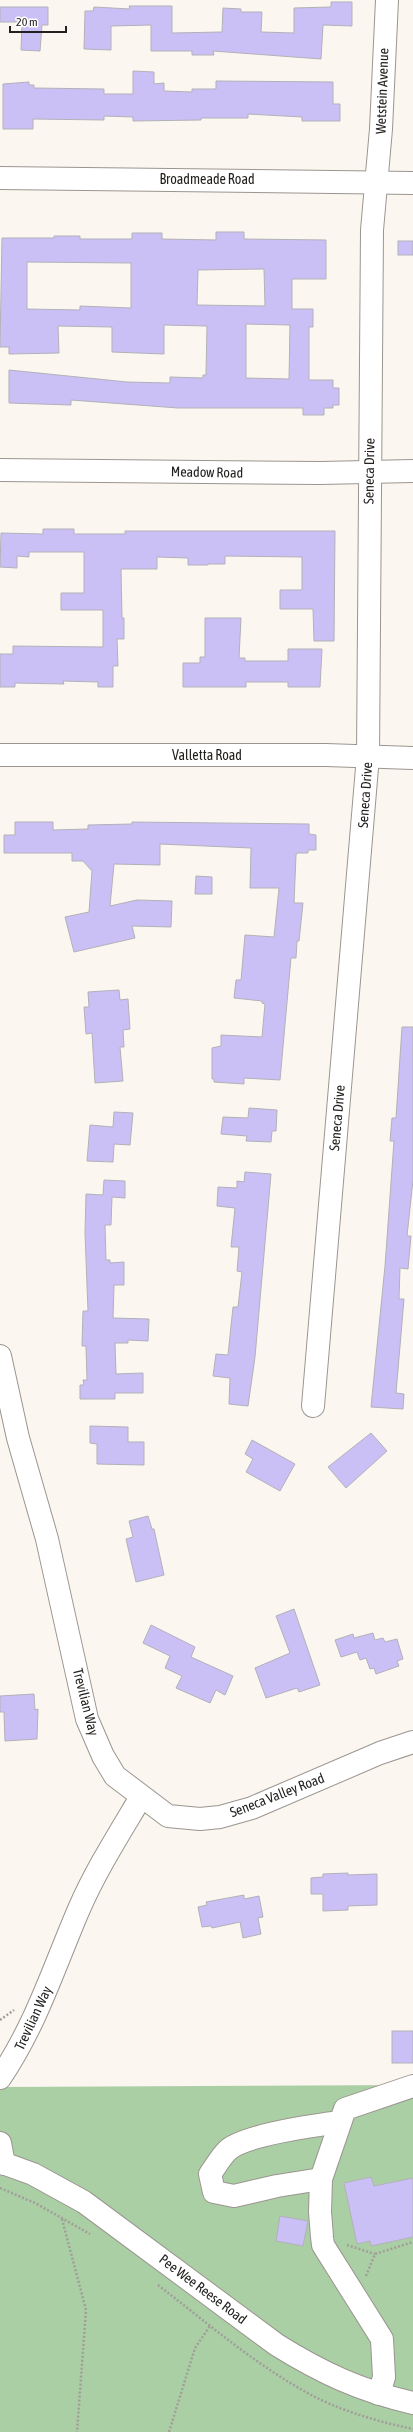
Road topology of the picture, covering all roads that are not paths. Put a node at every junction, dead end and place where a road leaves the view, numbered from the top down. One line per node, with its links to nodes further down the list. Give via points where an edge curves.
1 (387, 0): 3 (street, Wetstein Avenue)
2 (0, 178): 3 (street, Broadmeade Road, via 326,180)
3 (376, 183): 4 (street, Broadmeade Road); 7 (street, Seneca Drive, via 372,230)
4 (413, 183)
5 (0, 470): 7 (street, Meadow Road)
6 (413, 471): 7 (street, Meadow Road)
7 (369, 472): 9 (street, Seneca Drive)
8 (0, 756): 9 (street, Valletta Road)
9 (368, 756): 10 (street, Valletta Road); 12 (street, Seneca Drive)
10 (413, 758)
11 (0, 1356): 13 (street, Trevilian Way)
12 (313, 1406)
13 (8, 1427): 15 (street, Trevilian Way, via 47,1539 92,1734 115,1776)
14 (413, 1742): 15 (street, Seneca Valley Road, via 380,1753 252,1808 220,1817 200,1819 168,1816)
15 (140, 1797): 16 (street, Trevilian Way, via 102,1863 56,1964 37,2014 18,2052)
16 (0, 2078)
17 (413, 2086): 18 (street, via 345,2109)
18 (340, 2122): 21 (street); 21 (street, via 290,2129 251,2140 228,2150 210,2174 214,2192 234,2196)
19 (0, 2143): 20 (street)
20 (2, 2163): 22 (street, Pee Wee Reese Road, via 33,2174 84,2202 277,2345 309,2365 346,2383)
21 (322, 2179): 22 (street, via 320,2212 323,2245 382,2339 384,2377)
22 (379, 2394): 23 (street, Pee Wee Reese Road)
23 (413, 2403)

